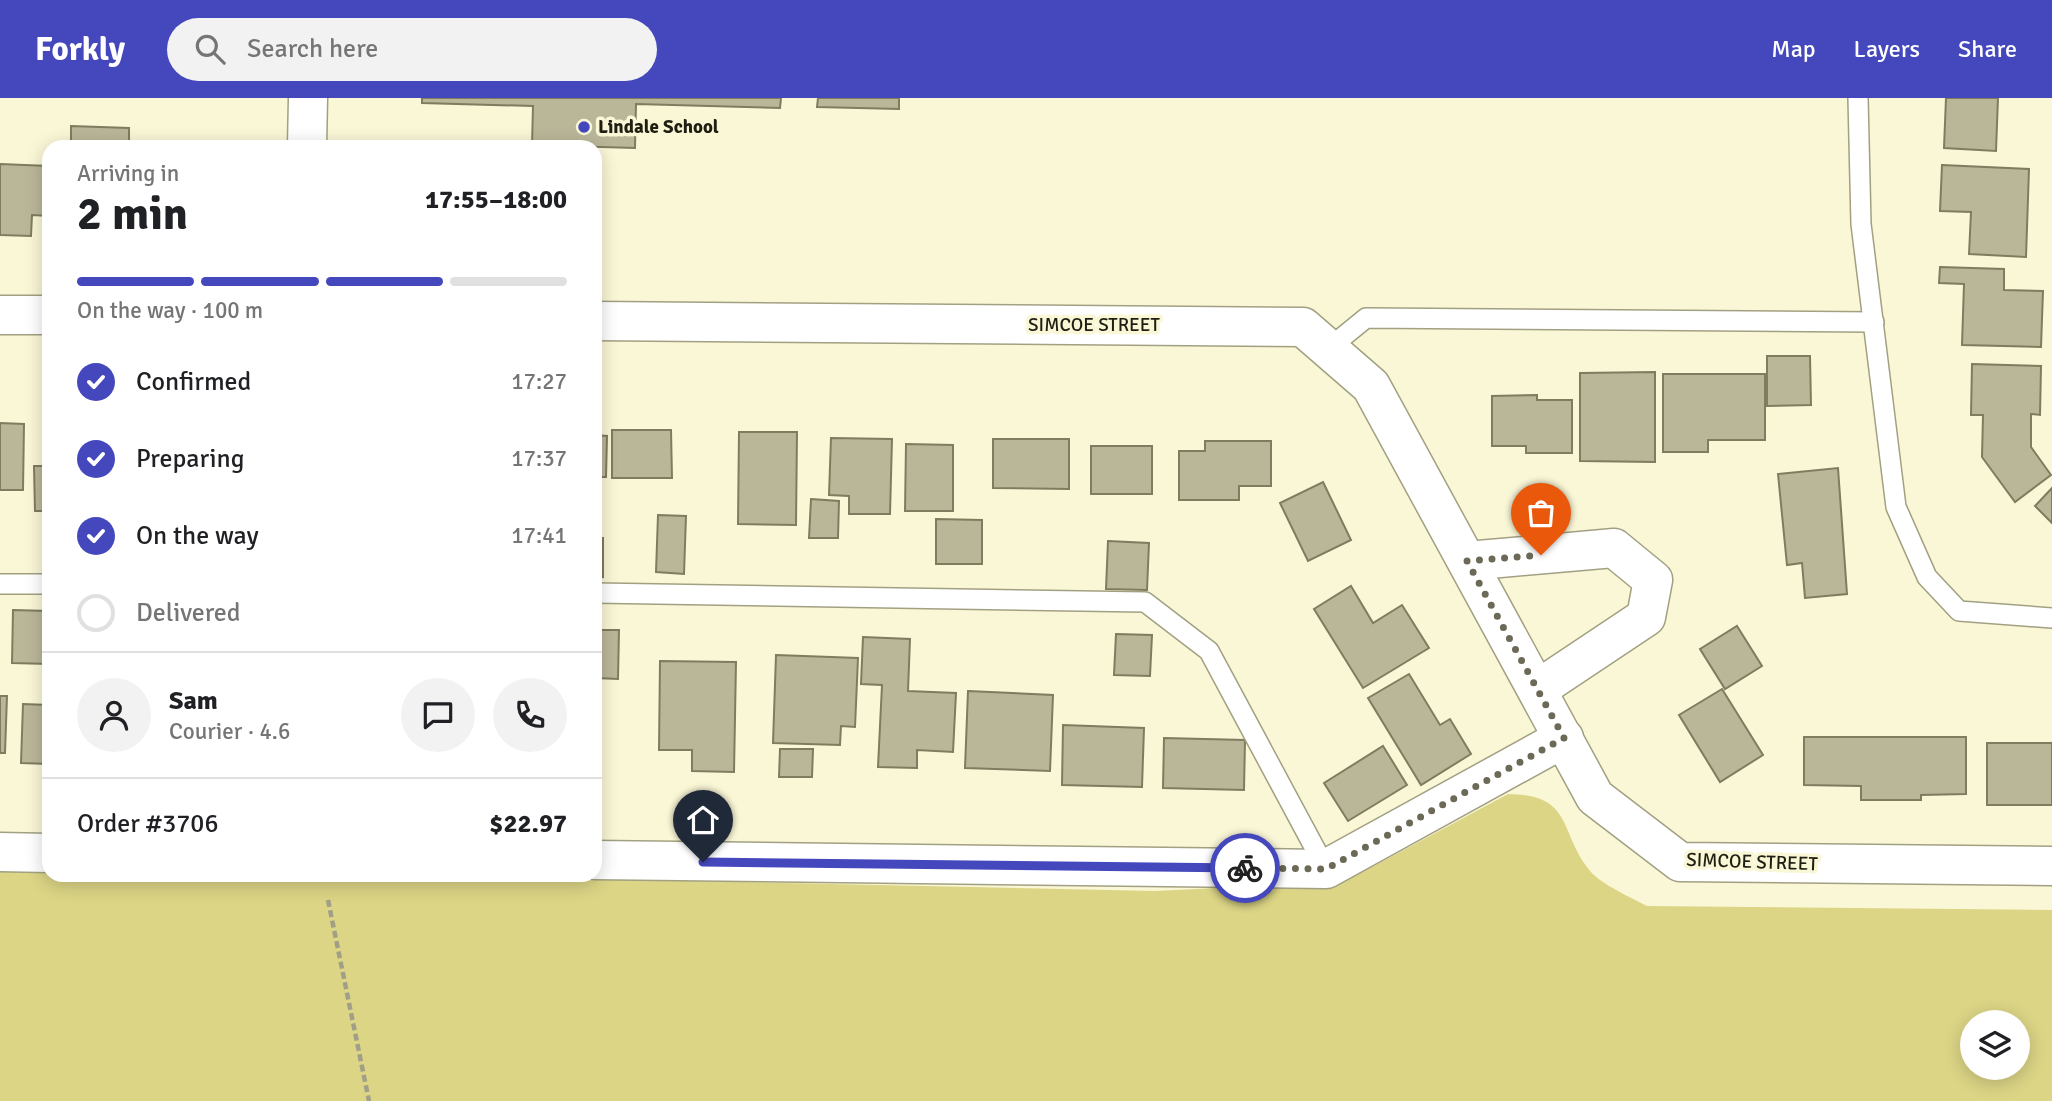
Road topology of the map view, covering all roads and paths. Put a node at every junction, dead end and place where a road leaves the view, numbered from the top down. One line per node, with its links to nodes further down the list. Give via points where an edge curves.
1 (308, 98): 3 (street)
2 (1858, 98): 7 (lane, via 1861,224)
3 (307, 140)
4 (0, 315): 5 (street)
5 (42, 315)
6 (602, 321): 8 (street, SIMCOE STREET, via 1303,327)
7 (1874, 322): 8 (lane, via 1366,318); 13 (lane, via 1896,507 1927,578 1959,611)
8 (1328, 349): 9 (street, SIMCOE STREET, via 1371,386)
9 (1467, 561): 14 (street, SIMCOE STREET); 14 (street, via 1614,548 1653,580 1646,617)
10 (0, 584): 11 (lane)
11 (42, 584)
12 (602, 593): 20 (lane, via 1145,602 1209,651)
13 (2052, 618)
14 (1538, 690): 15 (street, SIMCOE STREET)
15 (1564, 738): 19 (street, SIMCOE STREET, via 1595,797 1681,862); 20 (street)
16 (0, 852): 17 (street)
17 (42, 853)
18 (602, 860): 20 (street)
19 (2052, 866)
20 (1326, 869)
21 (328, 900): 22 (path)
22 (369, 1101)

